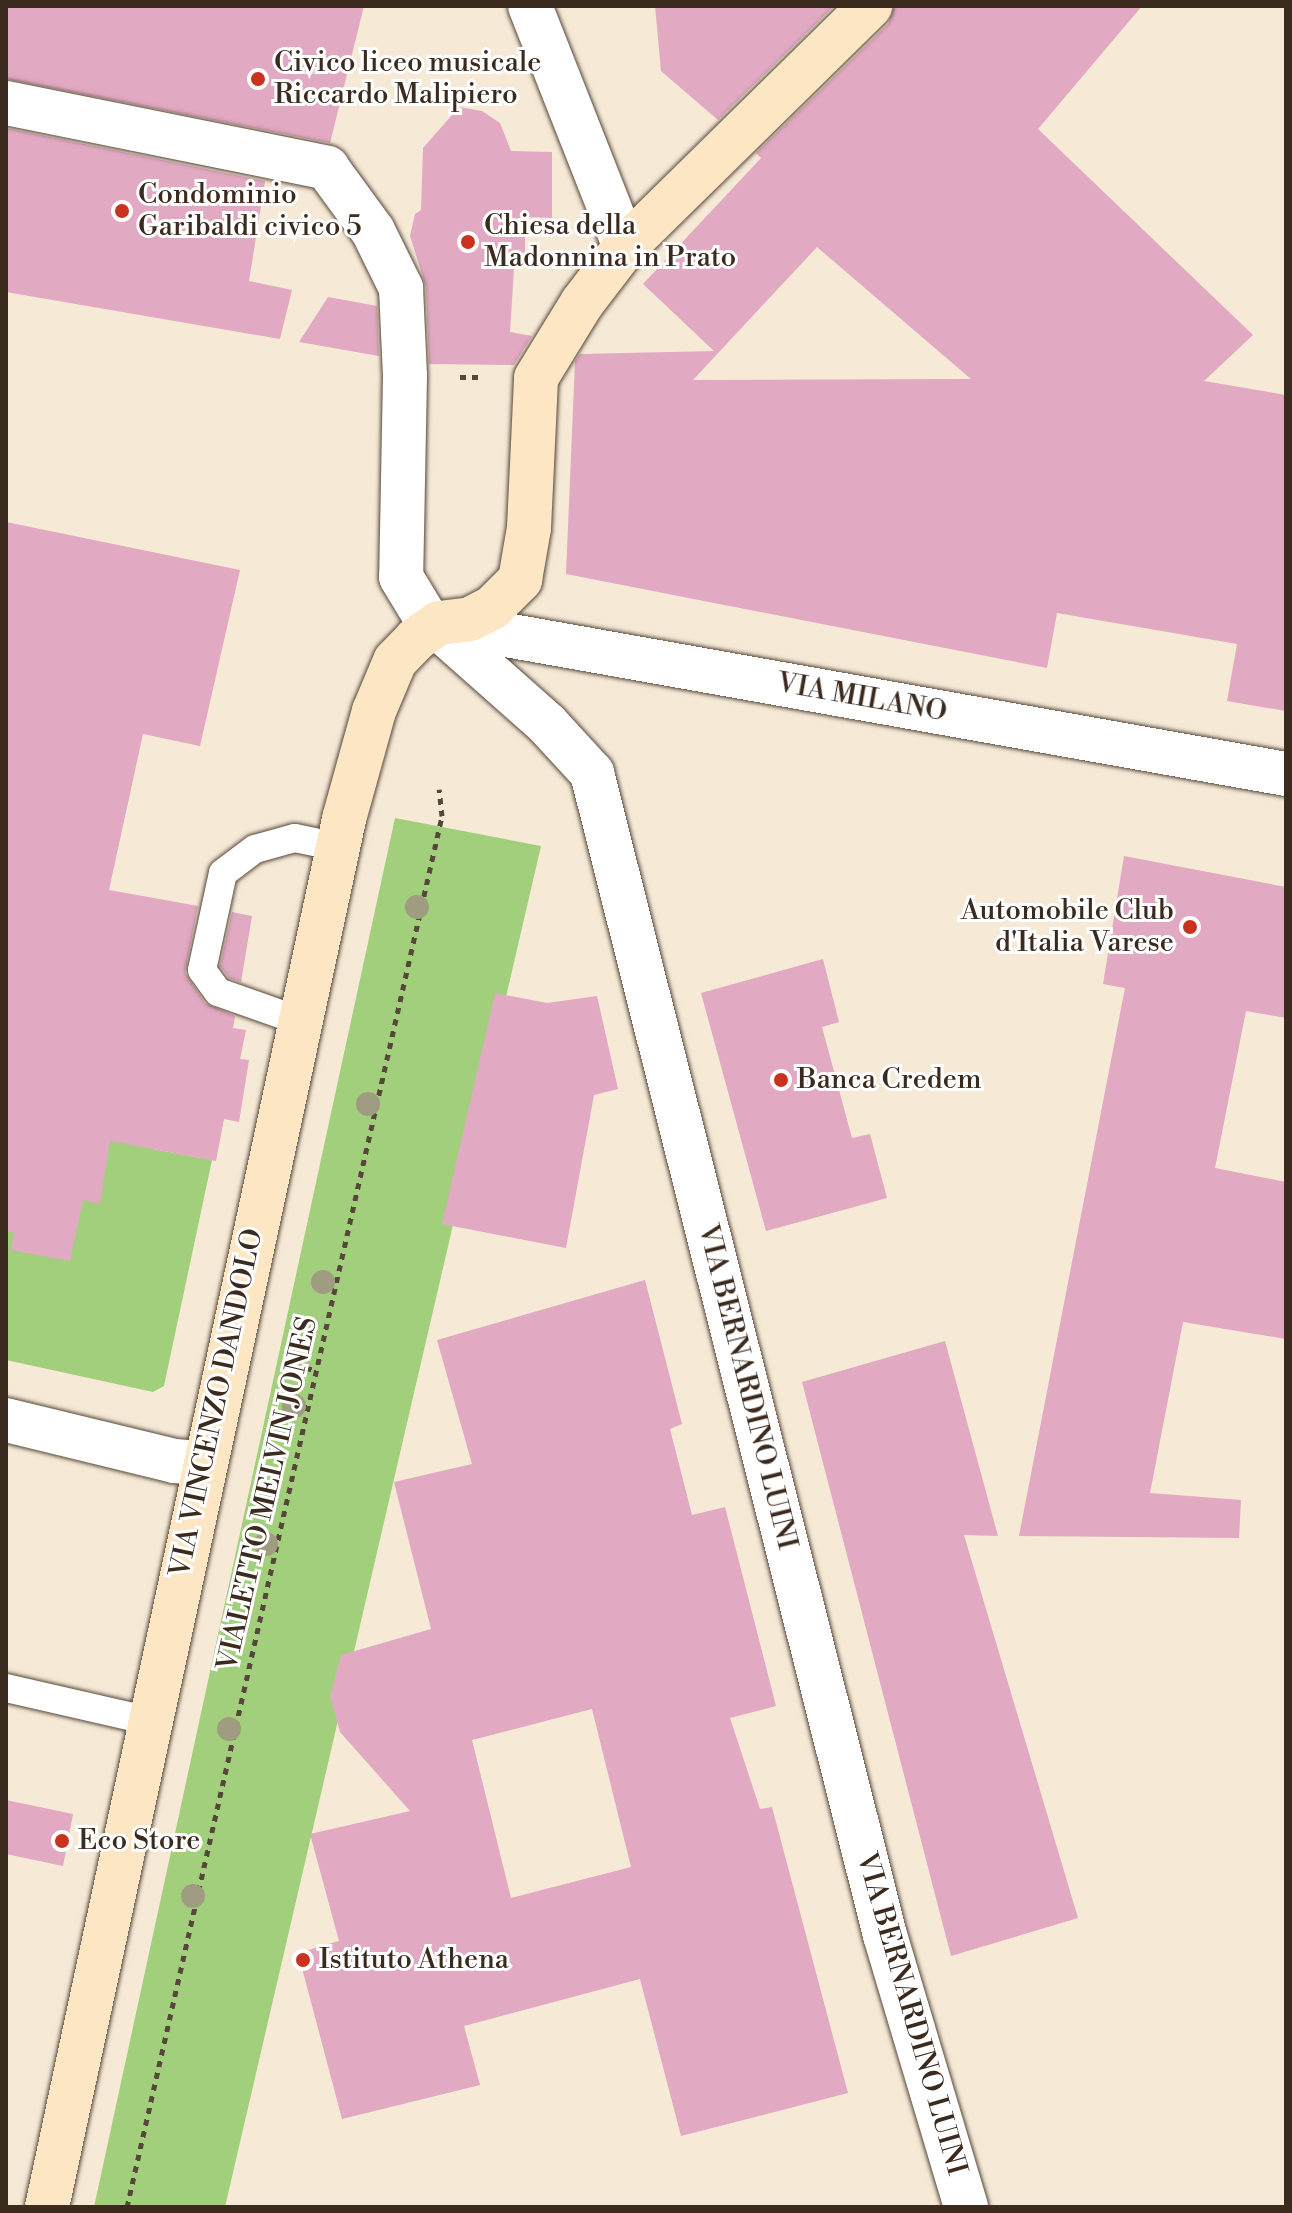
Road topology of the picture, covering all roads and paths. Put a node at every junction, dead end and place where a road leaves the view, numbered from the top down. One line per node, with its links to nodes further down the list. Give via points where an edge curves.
1 (530, 6): 4 (street)
2 (870, 6): 4 (street)
3 (6, 103): 5 (street, VIA BERNARDINO LUINI, via 327,168 373,231 401,288 401,577 424,615)
4 (625, 247): 5 (street, via 536,378 529,528 520,580 492,608 470,619)
5 (439, 623): 6 (street, VIA MILANO); 8 (street, VIA VINCENZO DANDOLO, via 395,661 374,711); 18 (street, VIA BERNARDINO LUINI, via 592,773 885,1935)
6 (1286, 774)
7 (439, 789): 11 (path, VIALETTO MELVIN JONES, via 442,816)
8 (338, 847): 9 (street, VIA VINCENZO DANDOLO); 9 (lane, via 295,838 255,849 223,873 202,970 207,984)
9 (300, 1021): 13 (street, VIA VINCENZO DANDOLO)
10 (270, 1362): 11 (path)
11 (316, 1370): 17 (path, VIALETTO MELVIN JONES)
12 (6, 1420): 13 (street, via 174,1461)
13 (204, 1463): 15 (street, VIA VINCENZO DANDOLO)
14 (6, 1688): 15 (lane)
15 (150, 1721): 16 (street, VIA VINCENZO DANDOLO)
16 (47, 2207)
17 (127, 2207)
18 (966, 2207)

